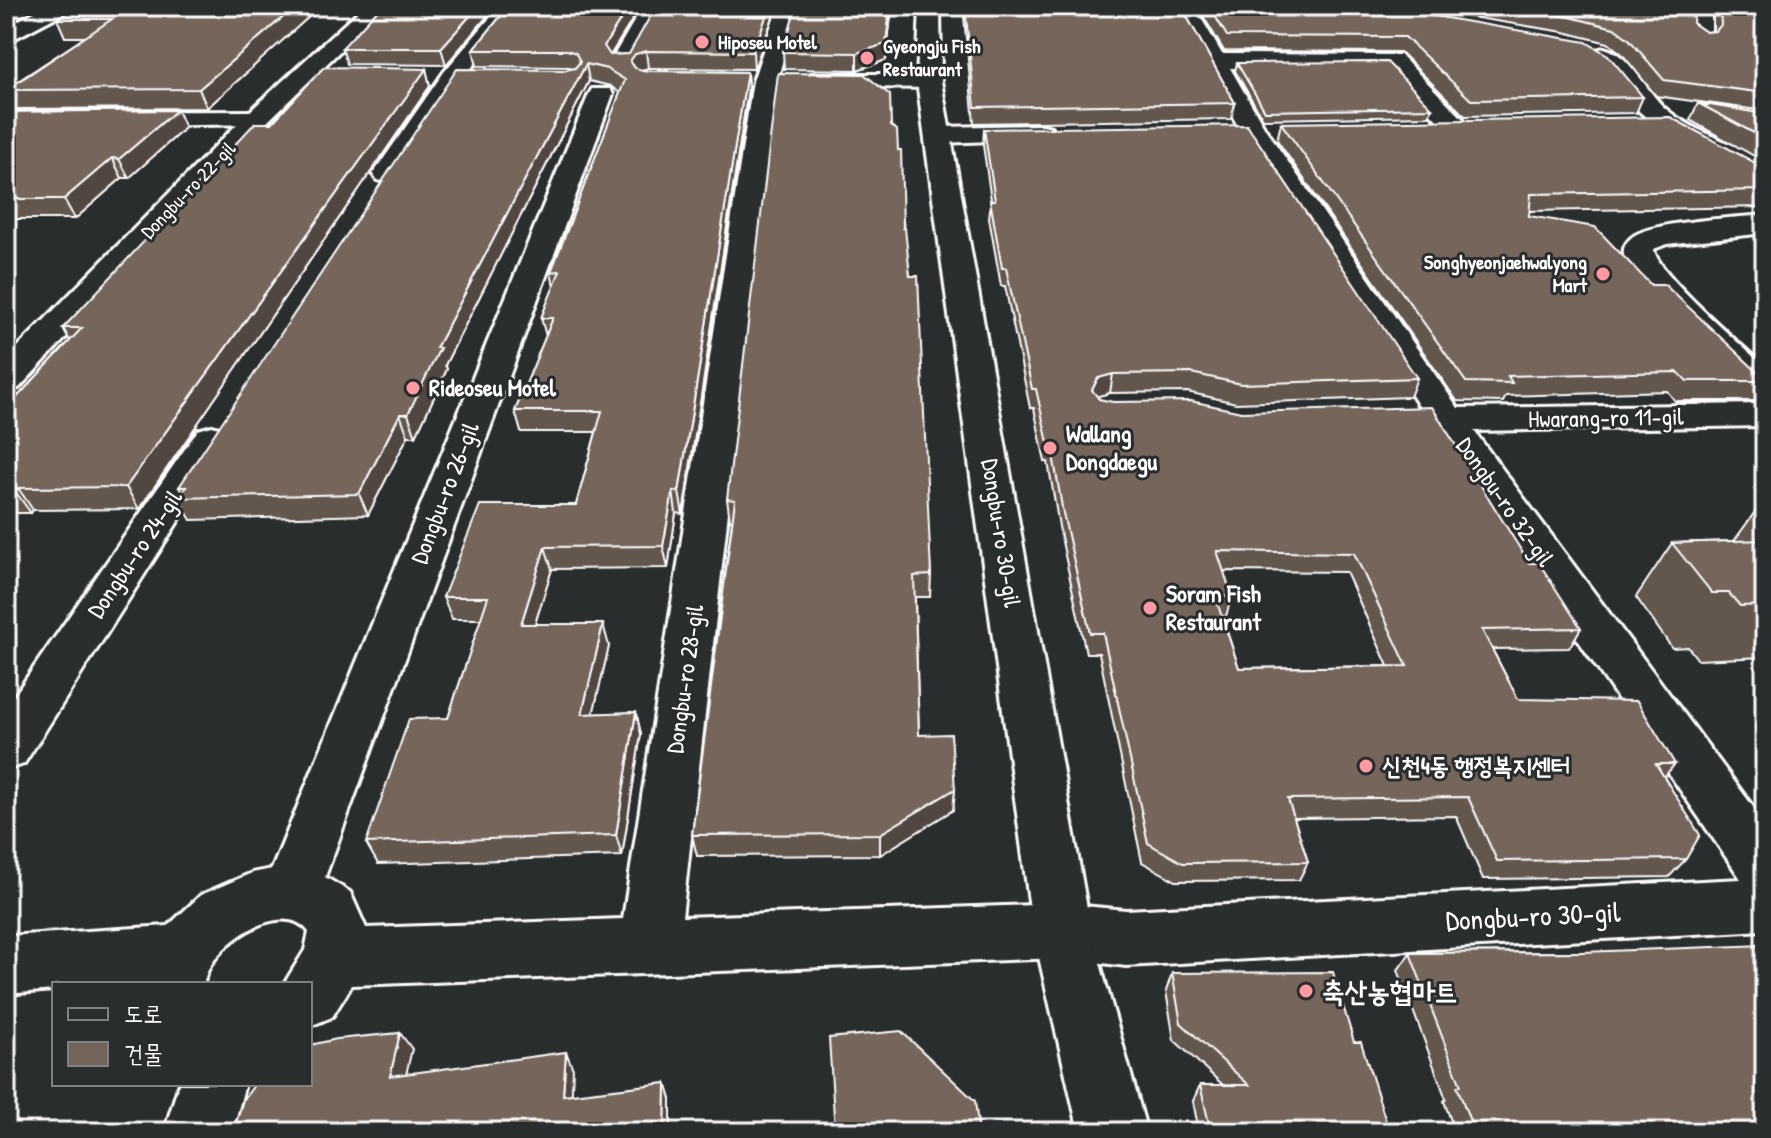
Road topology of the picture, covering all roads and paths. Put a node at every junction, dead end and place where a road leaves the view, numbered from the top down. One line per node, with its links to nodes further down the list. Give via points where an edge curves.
1 (62, 6): 9 (street)
2 (376, 6): 13 (street, Dongbu-ro 22-gil)
3 (511, 6): 29 (street, via 452,77)
4 (653, 6): 39 (street, Dongbu-ro 26-gil, via 610,79)
5 (788, 6): 15 (street, Dongbu-ro 28-gil)
6 (930, 6): 16 (street, Dongbu-ro 30-gil)
7 (1184, 6): 12 (street, Dongbu-ro 32-gil)
8 (1701, 6): 10 (street)
9 (6, 36)
10 (1700, 38)
11 (1587, 47): 18 (street, via 1612,61)
12 (1214, 61): 21 (street, via 1392,60); 36 (street, Dongbu-ro 32-gil, via 1253,130)
13 (302, 74): 14 (street); 19 (street, Dongbu-ro 22-gil)
14 (332, 75)
15 (750, 81): 16 (street); 42 (street, Dongbu-ro 28-gil)
16 (929, 81): 25 (street, Dongbu-ro 30-gil)
17 (1704, 112): 18 (street)
18 (1641, 113): 26 (street)
19 (256, 119): 20 (street); 31 (street, Dongbu-ro 22-gil)
20 (6, 120)
21 (1457, 126): 22 (street); 23 (street)
22 (1488, 126)
23 (1426, 127)
24 (1069, 133): 25 (street)
25 (940, 135): 41 (street, Dongbu-ro 30-gil)
26 (1706, 142): 27 (street); 28 (street)
27 (1765, 149)
28 (1765, 176)
29 (373, 196)
30 (1765, 224): 32 (street, via 1662,235 1644,242 1639,256 1669,294)
31 (6, 380)
32 (1765, 387)
33 (233, 406): 37 (street, Dongbu-ro 24-gil)
34 (1394, 413): 36 (street, Hwarang-ro 11-gil)
35 (1765, 415): 36 (street, Hwarang-ro 11-gil)
36 (1444, 416): 38 (street, Dongbu-ro 32-gil)
37 (6, 749)
38 (1765, 867)
39 (291, 893): 44 (street, via 253,897 226,911 202,929); 45 (street, via 314,898 333,915 338,935)
40 (1765, 904): 41 (street, Dongbu-ro 30-gil, via 1126,938)
41 (1062, 931): 42 (street); 48 (street, Dongbu-ro 30-gil)
42 (649, 945): 45 (street)
43 (6, 965): 44 (street)
44 (178, 968)
45 (322, 977)
46 (211, 1086): 47 (street)
47 (198, 1132)
48 (1113, 1132)

